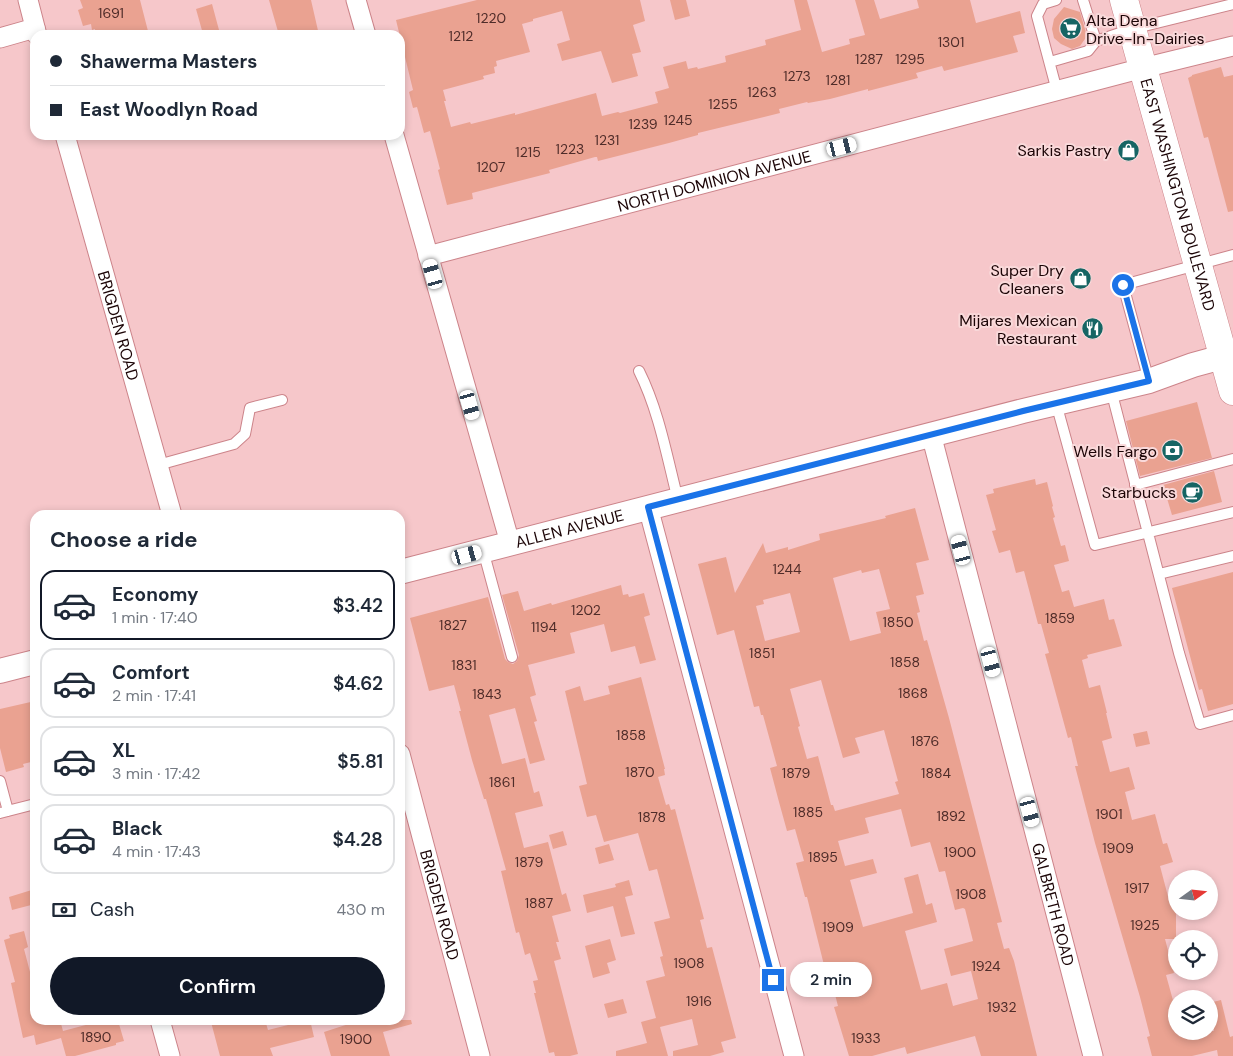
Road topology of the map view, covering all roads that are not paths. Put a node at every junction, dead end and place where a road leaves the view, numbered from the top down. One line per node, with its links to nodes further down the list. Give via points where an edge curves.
1 (28, 0): 8 (street)
2 (356, 0): 9 (street)
3 (1056, 0): 14 (lane, via 1043,4 1038,16)
4 (1083, 0): 12 (lane)
5 (1124, 0): 7 (main road, EAST WASHINGTON BOULEVARD)
6 (1233, 4): 7 (lane)
7 (1132, 29): 12 (lane); 15 (main road, EAST WASHINGTON BOULEVARD)
8 (36, 30)
9 (365, 30)
10 (30, 33): 11 (street)
11 (0, 38)
12 (1096, 41): 14 (lane, via 1088,51)
13 (1233, 46): 15 (street, NORTH DOMINION AVENUE)
14 (1050, 62): 16 (lane)
15 (1143, 68): 16 (street, NORTH DOMINION AVENUE); 21 (main road, EAST WASHINGTON BOULEVARD)
16 (1057, 91): 19 (street, NORTH DOMINION AVENUE)
17 (66, 140): 31 (street, BRIGDEN ROAD)
18 (395, 140): 19 (street)
19 (428, 256): 38 (street)
20 (1233, 256): 21 (lane)
21 (1198, 265): 22 (main road, EAST WASHINGTON BOULEVARD); 24 (lane, via 1123,285)
22 (1228, 355): 24 (street, ALLEN AVENUE); 26 (main road, EAST WASHINGTON BOULEVARD)
23 (639, 371): 33 (lane, via 656,415)
24 (1149, 381): 25 (street, ALLEN AVENUE)
25 (1111, 390): 28 (street, ALLEN AVENUE); 32 (lane)
26 (1233, 391)
27 (282, 400): 31 (lane, via 250,408 245,434 234,444)
28 (1056, 403): 29 (street, ALLEN AVENUE); 37 (lane, via 1095,545)
29 (931, 434): 33 (street, ALLEN AVENUE); 55 (street, GALBRETH ROAD)
30 (1233, 459): 32 (lane)
31 (158, 465): 35 (street, BRIGDEN ROAD)
32 (1135, 485): 37 (lane)
33 (678, 500): 34 (street, ALLEN AVENUE)
34 (648, 507): 38 (street, ALLEN AVENUE); 54 (street)
35 (171, 510)
36 (1233, 512): 37 (lane)
37 (1148, 532): 42 (lane)
38 (510, 543): 39 (street, ALLEN AVENUE)
39 (484, 550): 41 (street, ALLEN AVENUE); 43 (lane)
40 (1233, 556): 42 (lane)
41 (405, 571)
42 (1159, 574): 46 (lane, via 1200,724)
43 (512, 657)
44 (30, 663): 45 (street)
45 (0, 671)
46 (1233, 715)
47 (405, 773): 53 (street, BRIGDEN ROAD)
48 (0, 781): 50 (lane)
49 (30, 805): 50 (lane)
50 (4, 812)
51 (161, 1025): 52 (street)
52 (170, 1056)
53 (480, 1056)
54 (794, 1056)
55 (1093, 1056)

